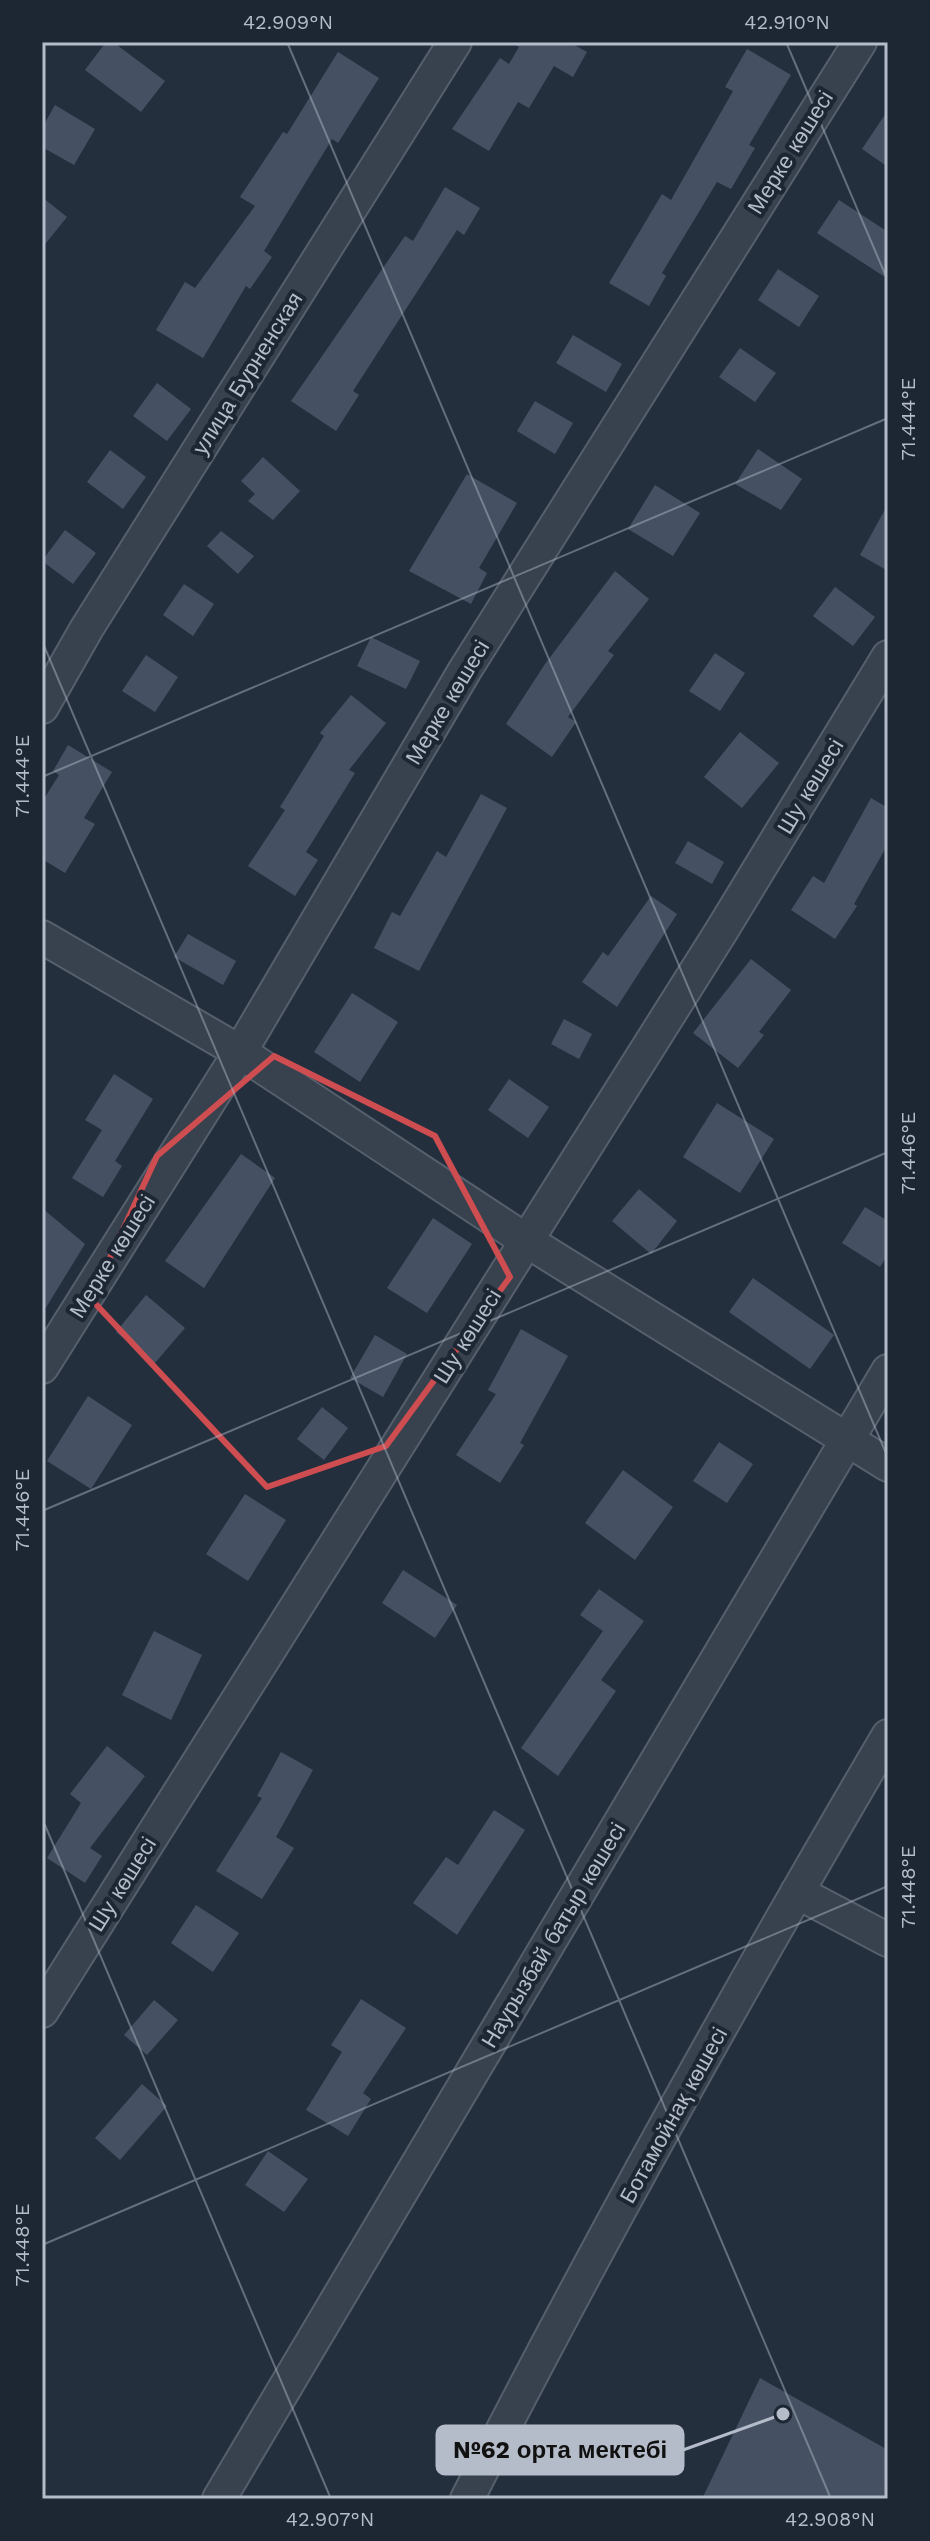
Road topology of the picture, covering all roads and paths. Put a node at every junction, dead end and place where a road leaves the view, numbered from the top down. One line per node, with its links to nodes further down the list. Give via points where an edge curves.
1 (455, 42): 4 (street, улица Бурненская)
2 (860, 42): 6 (street, Мерке көшесі, via 465,670)
3 (888, 657): 7 (street, Шу көшесі)
4 (42, 707)
5 (42, 937): 6 (street)
6 (240, 1052): 7 (street); 8 (street, Мерке көшесі)
7 (527, 1241): 10 (street); 15 (street, Шу көшесі)
8 (42, 1367)
9 (888, 1371): 10 (street, Наурызбай батыр көшесі)
10 (846, 1439): 11 (street); 16 (street, Наурызбай батыр көшесі)
11 (888, 1465)
12 (888, 1736): 13 (street, Ботамойнақ көшесі)
13 (797, 1892): 14 (street); 19 (street, Ботамойнақ көшесі, via 539,2357)
14 (888, 1940)
15 (42, 2011)
16 (240, 2463): 17 (street, Наурызбай батыр көшесі); 18 (street)
17 (219, 2499)
18 (236, 2499)
19 (467, 2499)

